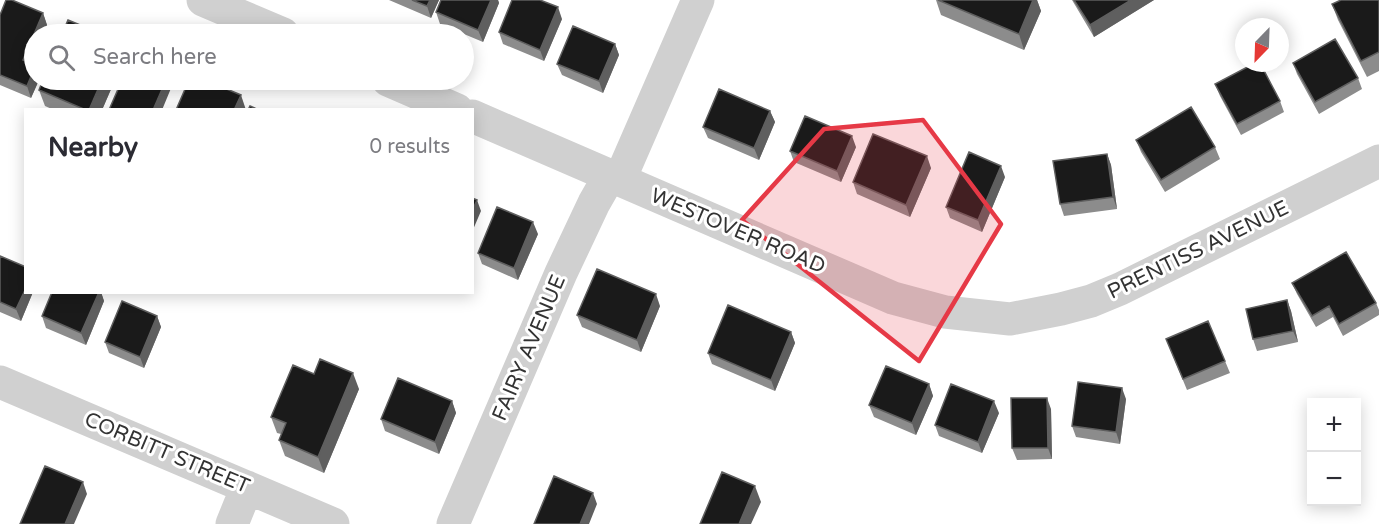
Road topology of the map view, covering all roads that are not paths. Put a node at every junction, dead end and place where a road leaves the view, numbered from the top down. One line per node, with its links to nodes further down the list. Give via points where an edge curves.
1 (203, 0): 3 (street)
2 (698, 0): 8 (street, FAIRY AVENUE)
3 (259, 24)
4 (411, 90): 5 (street)
5 (452, 108)
6 (474, 117): 8 (street, WESTOVER ROAD)
7 (1379, 161): 9 (street, PRENTISS AVENUE, via 1120,289 1091,301)
8 (615, 177): 9 (street, WESTOVER ROAD, via 892,298 945,312); 14 (street, FAIRY AVENUE, via 594,203 561,273)
9 (1010, 319)
10 (0, 382): 11 (street, CORBITT STREET)
11 (247, 487): 12 (street); 13 (street, CORBITT STREET)
12 (232, 524)
13 (333, 524)
14 (453, 524)

